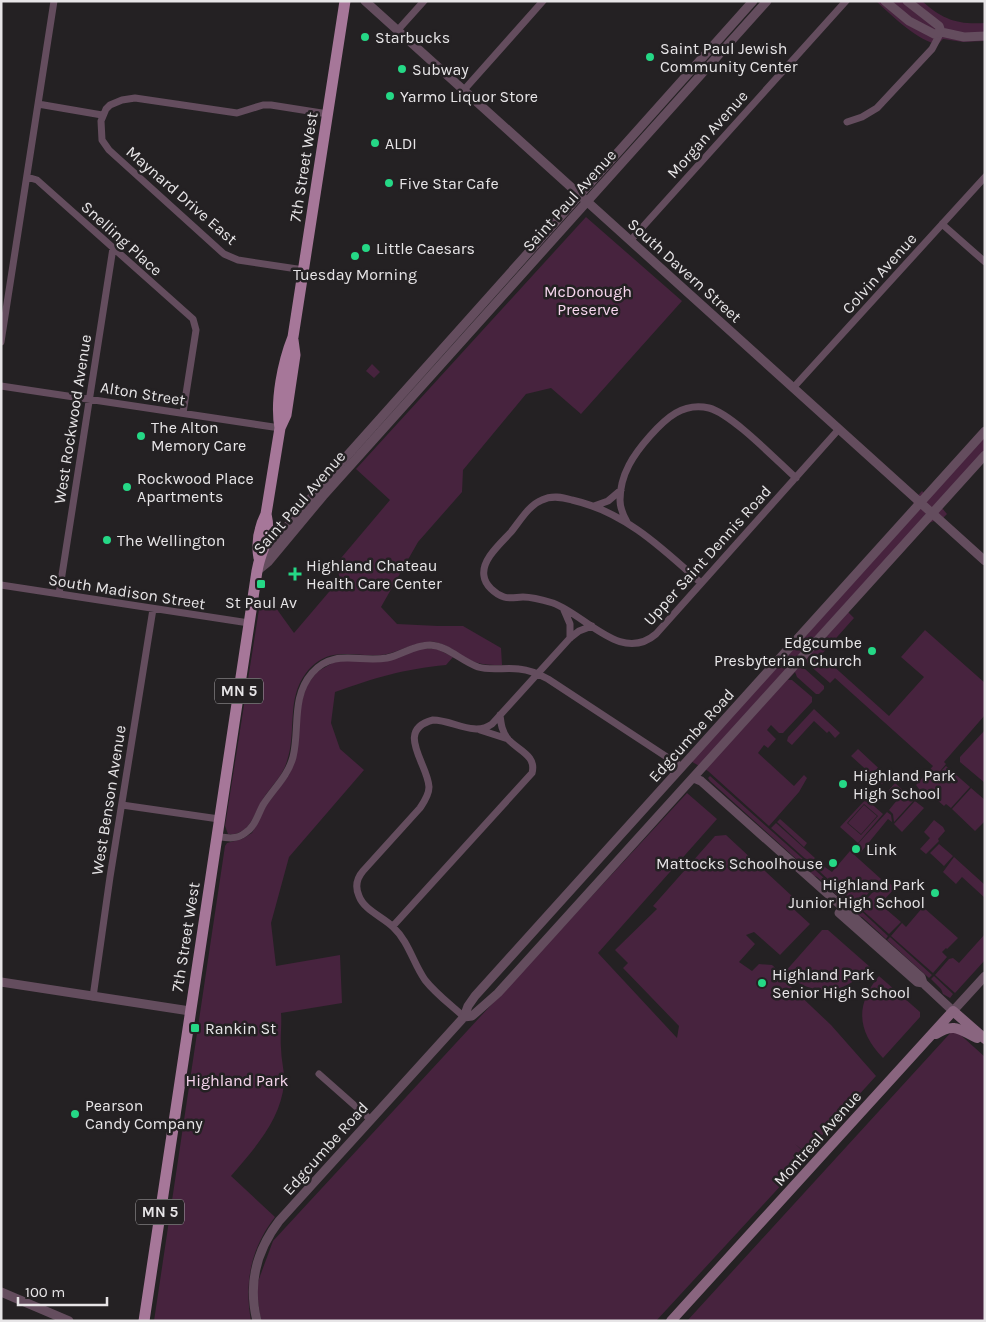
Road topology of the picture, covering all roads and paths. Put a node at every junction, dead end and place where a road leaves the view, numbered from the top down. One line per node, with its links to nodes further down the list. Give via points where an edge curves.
1 (54, 1): 16 (street)
2 (345, 1): 17 (main road, 7th Street West / MN 5)
3 (365, 1): 12 (street, South Davern Street)
4 (424, 1): 12 (street)
5 (543, 1): 15 (street)
6 (753, 1): 22 (street, Saint Paul Avenue)
7 (767, 1): 23 (street, Saint Paul Avenue)
8 (846, 1): 25 (street, Morgan Avenue)
9 (885, 1): 11 (street)
10 (907, 1): 11 (street); 13 (street, via 939,26)
11 (897, 12): 13 (street, via 934,34)
12 (397, 31): 15 (street, South Davern Street)
13 (941, 32): 14 (street, via 964,37); 19 (street, via 932,49 877,108)
14 (985, 36)
15 (463, 91): 22 (street, South Davern Street)
16 (38, 104): 18 (street); 20 (street)
17 (328, 114): 18 (street, via 271,105 237,113 135,98 110,105); 28 (main road, 7th Street West / MN 5)
18 (102, 115): 28 (street, Maynard Drive East, via 100,134 109,150 224,254 238,260)
19 (847, 122)
20 (27, 176): 26 (street, Snelling Place, via 37,180); 29 (street)
21 (985, 177): 24 (street, Colvin Avenue)
22 (579, 195): 23 (street, South Davern Street); 45 (street, Saint Paul Avenue, via 336,468 270,546)
23 (586, 202): 25 (street, South Davern Street); 45 (street, Saint Paul Avenue, via 268,562)
24 (942, 224): 27 (street); 31 (street, Colvin Avenue)
25 (630, 241): 31 (street, South Davern Street)
26 (113, 248): 32 (street, West Rockwood Avenue); 33 (street, Snelling Place, via 193,319 196,330)
27 (985, 262)
28 (304, 270): 34 (main road, 7th Street West / MN 5, via 293,337 286,355 277,416)
29 (1, 342)
30 (1, 386): 32 (street, Alton Street)
31 (793, 388): 35 (street, South Davern Street)
32 (90, 399): 33 (street, Alton Street); 48 (street, West Rockwood Avenue)
33 (183, 413): 34 (street, Alton Street)
34 (280, 428): 45 (main road, 7th Street West / MN 5, via 266,514 269,527 266,546)
35 (839, 429): 38 (street, Upper Saint Dennis Road); 40 (street, South Davern Street)
36 (985, 431): 40 (street, Edgcumbe Road)
37 (985, 455): 42 (street, Edgcumbe Road)
38 (796, 478): 39 (street, via 729,418 714,410 697,407 676,412 662,422 633,456); 46 (street, Upper Saint Dennis Road)
39 (621, 490): 41 (street, via 608,501); 43 (street, via 621,510)
40 (920, 502): 42 (street, South Davern Street); 58 (street, Edgcumbe Road)
41 (594, 506): 43 (street, Upper Saint Dennis Road); 49 (street, Upper Saint Dennis Road, via 560,497 541,500 532,506 485,565 486,582 504,597 535,598)
42 (932, 513): 44 (street, South Davern Street); 59 (street, Edgcumbe Road)
43 (627, 522): 46 (street)
44 (985, 561)
45 (257, 570): 51 (main road, 7th Street West / MN 5)
46 (701, 583): 52 (street, Upper Saint Dennis Road, via 656,634 644,642 631,645 618,642)
47 (1, 585): 48 (street, South Madison Street)
48 (59, 594): 50 (street, South Madison Street)
49 (562, 607): 52 (street, Upper Saint Dennis Road); 53 (street, via 568,617)
50 (152, 609): 51 (street, South Madison Street); 60 (street, West Benson Avenue)
51 (249, 623): 61 (main road, 7th Street West / MN 5)
52 (592, 626): 53 (street)
53 (570, 638): 54 (street)
54 (537, 674): 55 (street); 58 (street); 62 (street, via 520,669 482,668 445,649 429,645 384,658 346,657 328,661 312,672 302,690 296,716 293,758 283,780 246,833 235,838)
55 (500, 715): 56 (street, via 485,729); 57 (street)
56 (477, 729): 57 (street); 63 (street, via 433,720 421,726 414,736 414,747 429,785 425,800 363,870 357,884 365,905)
57 (508, 739): 63 (street, via 530,758 533,766 531,776)
58 (682, 767): 59 (street); 69 (street, Edgcumbe Road, via 474,996)
59 (694, 778): 68 (street, via 701,780 896,954); 69 (street, Edgcumbe Road, via 498,993 472,1016)
60 (122, 805): 61 (street); 66 (street, West Benson Avenue)
61 (219, 819): 62 (main road, 7th Street West / MN 5)
62 (216, 836): 67 (main road, 7th Street West / MN 5)
63 (393, 926): 69 (street, via 410,949 426,980)
64 (985, 976): 68 (street, Montreal Avenue)
65 (1, 982): 66 (street)
66 (93, 997): 67 (street)
67 (190, 1011): 77 (main road, 7th Street West / MN 5)
68 (953, 1011): 70 (main road); 71 (main road, Montreal Avenue)
69 (464, 1017): 73 (street, Edgcumbe Road)
70 (985, 1040): 71 (main road, via 951,1027 934,1035)
71 (913, 1054): 79 (main road, Montreal Avenue)
72 (319, 1074): 73 (street)
73 (371, 1120): 78 (street, Edgcumbe Road, via 266,1239 253,1284)
74 (1, 1292): 75 (street)
75 (49, 1317): 76 (street)
76 (69, 1321)
77 (144, 1321)
78 (257, 1321)
79 (671, 1321)

